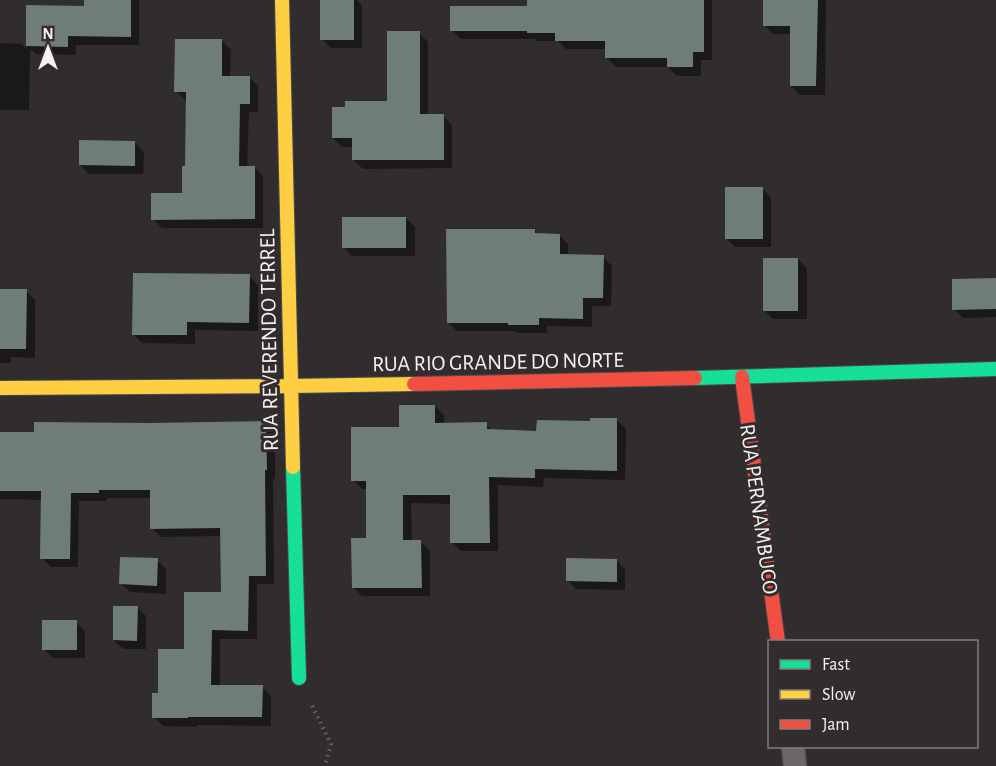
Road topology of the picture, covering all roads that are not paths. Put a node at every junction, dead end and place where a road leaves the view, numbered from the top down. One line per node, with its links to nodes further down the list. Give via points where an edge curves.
1 (282, 0): 4 (street, RUA REVERENDO TERREL)
2 (996, 369): 3 (street, RUA RIO GRANDE DO NORTE)
3 (742, 377): 4 (street, RUA RIO GRANDE DO NORTE); 6 (street, RUA PERNAMBUCO)
4 (290, 386): 5 (street, RUA RIO GRANDE DO NORTE); 7 (street, RUA REVERENDO TERREL)
5 (0, 388)
6 (778, 640)
7 (298, 678)
8 (792, 748): 9 (street)
9 (795, 766)

